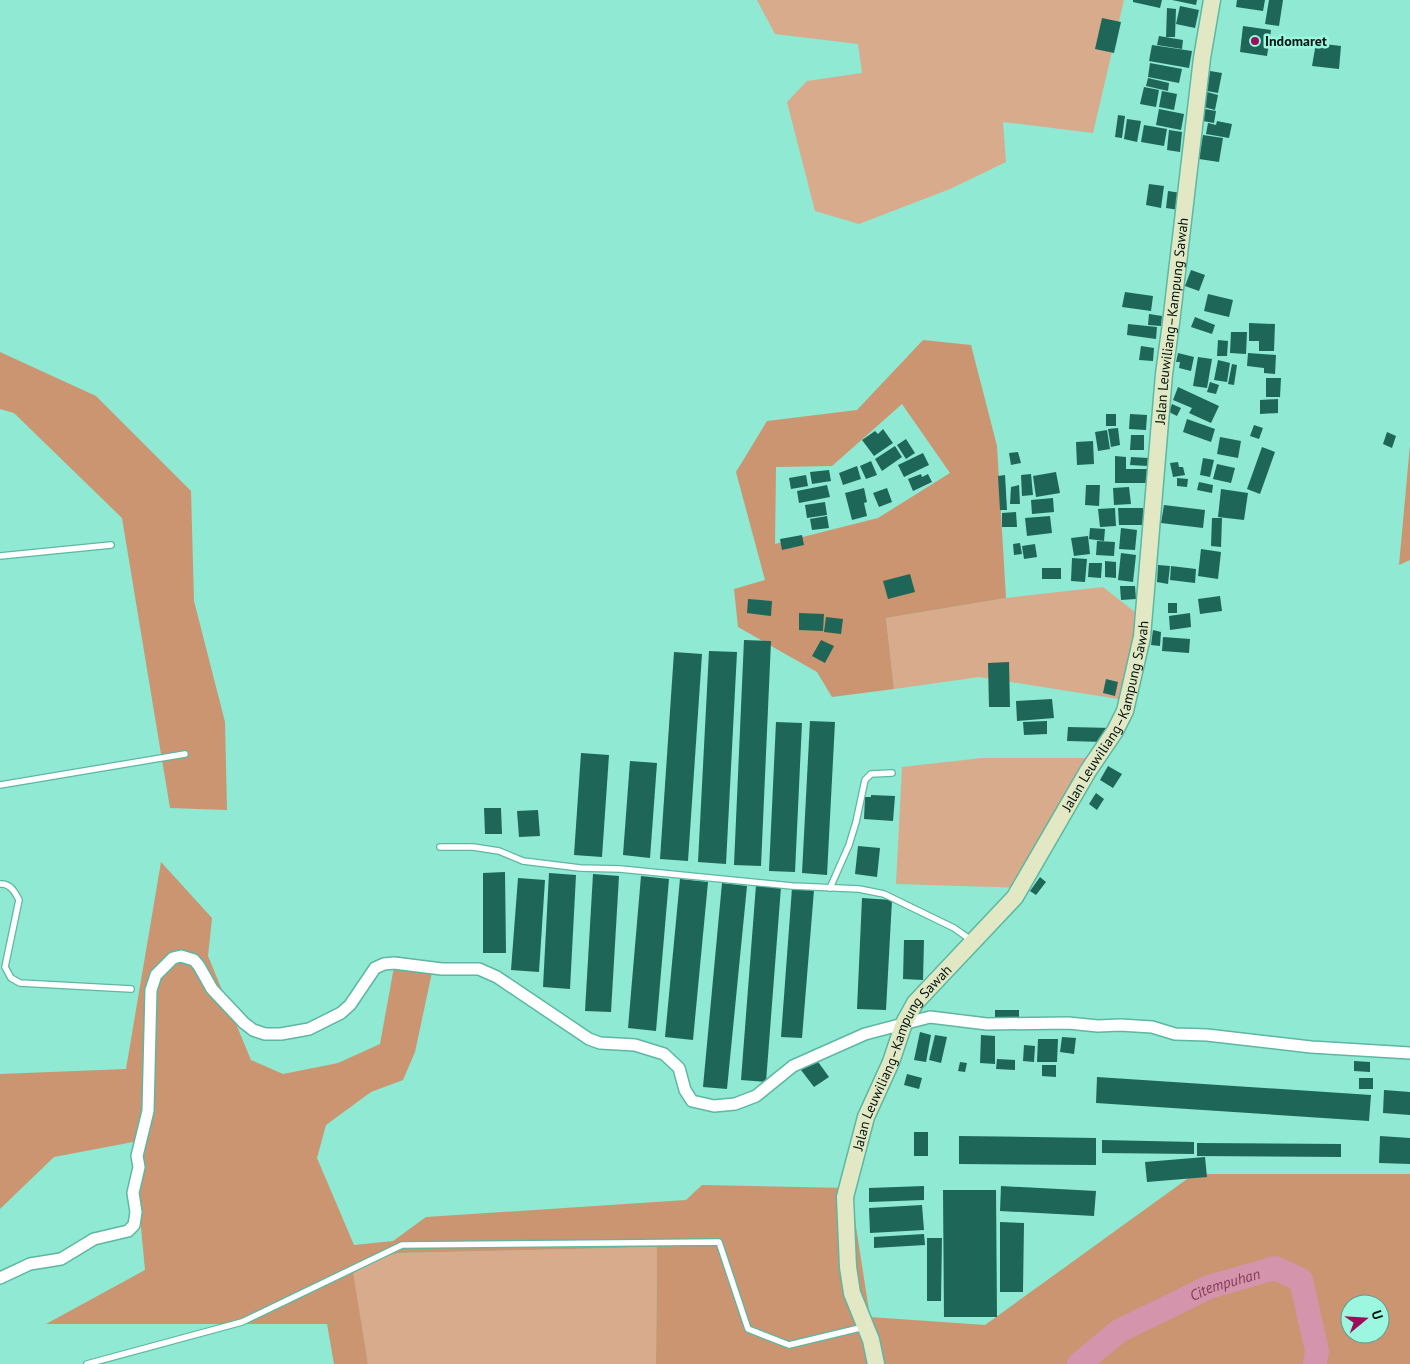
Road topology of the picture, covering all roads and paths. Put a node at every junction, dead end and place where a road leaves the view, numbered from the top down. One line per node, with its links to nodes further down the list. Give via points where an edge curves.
1 (1212, 0): 10 (main road, Jalan Leuwiliang–Kampung Sawah, via 1202,58 1164,374 1142,637 1132,687 1115,731 1015,897)
2 (110, 545): 3 (lane)
3 (0, 556)
4 (185, 754): 6 (lane)
5 (892, 773): 9 (lane, via 871,774 865,780 849,845)
6 (0, 785)
7 (440, 847): 9 (lane, via 473,847 499,851 523,860 580,868)
8 (0, 884): 11 (lane, via 14,890 18,900 5,967 11,978 20,982)
9 (830, 888): 10 (lane, via 884,894 954,928)
10 (973, 941): 12 (main road, Jalan Leuwiliang–Kampung Sawah, via 916,1003)
11 (131, 989)
12 (904, 1023): 13 (street, via 930,1017 987,1024 1152,1026 1175,1034); 14 (street, via 865,1034 793,1066 756,1096 735,1104 714,1106 692,1101 679,1068 664,1054 635,1045 600,1043 590,1039 479,968 384,964 375,968 341,1014 309,1029 265,1034 253,1030 220,1000 194,960 181,956 173,958 156,975 151,990 148,1111 137,1156 134,1225 128,1231 94,1239 62,1259 30,1264); 15 (main road, Jalan Leuwiliang–Kampung Sawah, via 891,1062 866,1117 845,1197 852,1293)
13 (1410, 1053)
14 (0, 1278)
15 (868, 1333): 16 (lane, via 789,1345 748,1329 719,1242 402,1245 242,1322); 17 (main road, Jalan Leuwiliang–Kampung Sawah)
16 (88, 1364)
17 (876, 1364)

